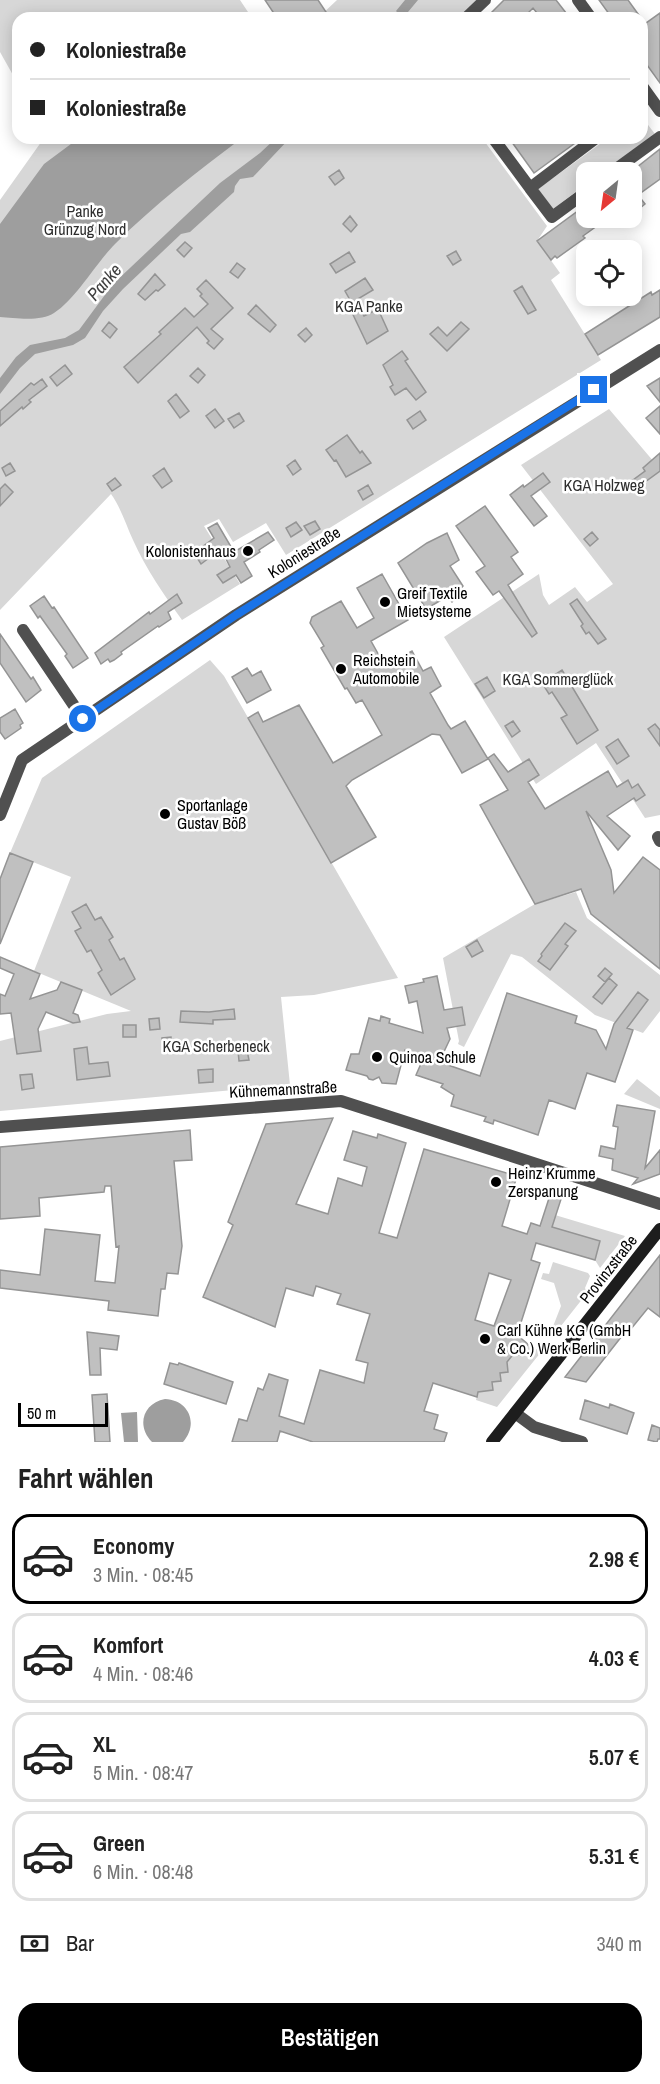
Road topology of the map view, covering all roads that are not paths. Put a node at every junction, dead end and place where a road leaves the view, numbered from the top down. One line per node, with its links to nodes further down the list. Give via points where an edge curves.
1 (484, 0): 2 (street)
2 (472, 12)
3 (660, 137): 6 (street)
4 (497, 144): 7 (street)
5 (588, 144): 7 (street)
6 (626, 162)
7 (530, 188): 8 (street, via 552,217)
8 (576, 199)
9 (660, 350): 11 (street, Koloniestraße, via 236,615)
10 (23, 630): 11 (street)
11 (83, 719): 12 (street, Koloniestraße, via 22,760)
12 (0, 815)
13 (0, 1127): 14 (street, Kühnemannstraße, via 340,1101)
14 (660, 1204)
15 (660, 1229): 16 (main road, Provinzstraße)
16 (515, 1413): 17 (main road, Provinzstraße); 18 (street, via 534,1427)
17 (492, 1442)
18 (582, 1442)

